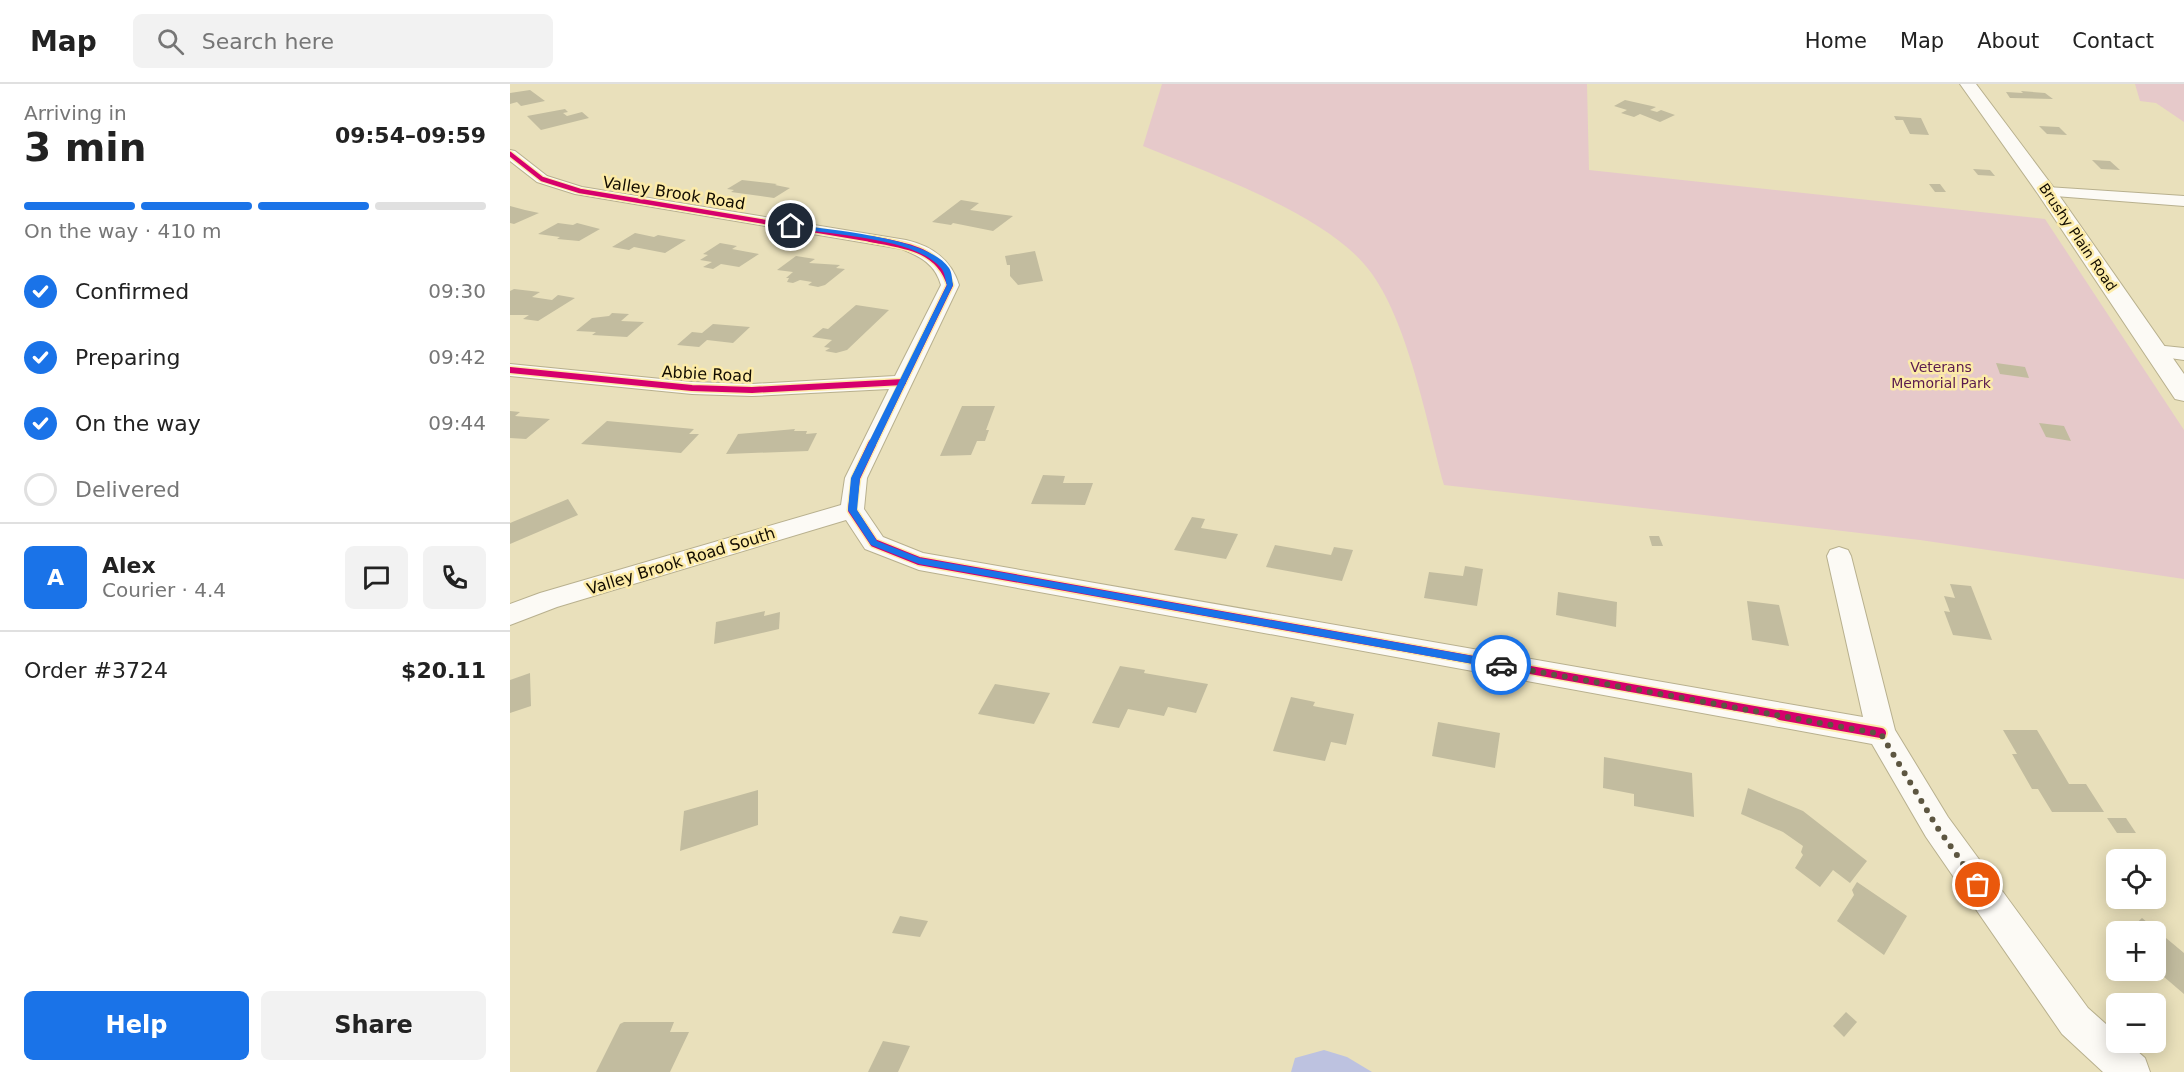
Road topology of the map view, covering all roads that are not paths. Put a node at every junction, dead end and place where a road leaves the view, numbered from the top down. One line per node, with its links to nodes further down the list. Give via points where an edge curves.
1 (1968, 84): 3 (main road, Brushy Plain Road)
2 (510, 154): 8 (street, Valley Brook Road, via 542,179 580,191 906,244 929,255 946,268 950,285)
3 (2047, 192): 4 (street); 5 (main road, Brushy Plain Road)
4 (2184, 201)
5 (2155, 351): 6 (street); 9 (main road, Brushy Plain Road)
6 (2184, 354)
7 (510, 370): 8 (street, Abbie Road, via 752,390)
8 (903, 382): 10 (street, Valley Brook Road, via 856,478)
9 (2184, 393)
10 (852, 510): 12 (street, Valley Brook Road South); 13 (street, via 874,543 919,561)
11 (1839, 556): 13 (street)
12 (510, 615)
13 (1881, 734): 14 (street, via 1937,827 2075,1020)
14 (2131, 1072)

